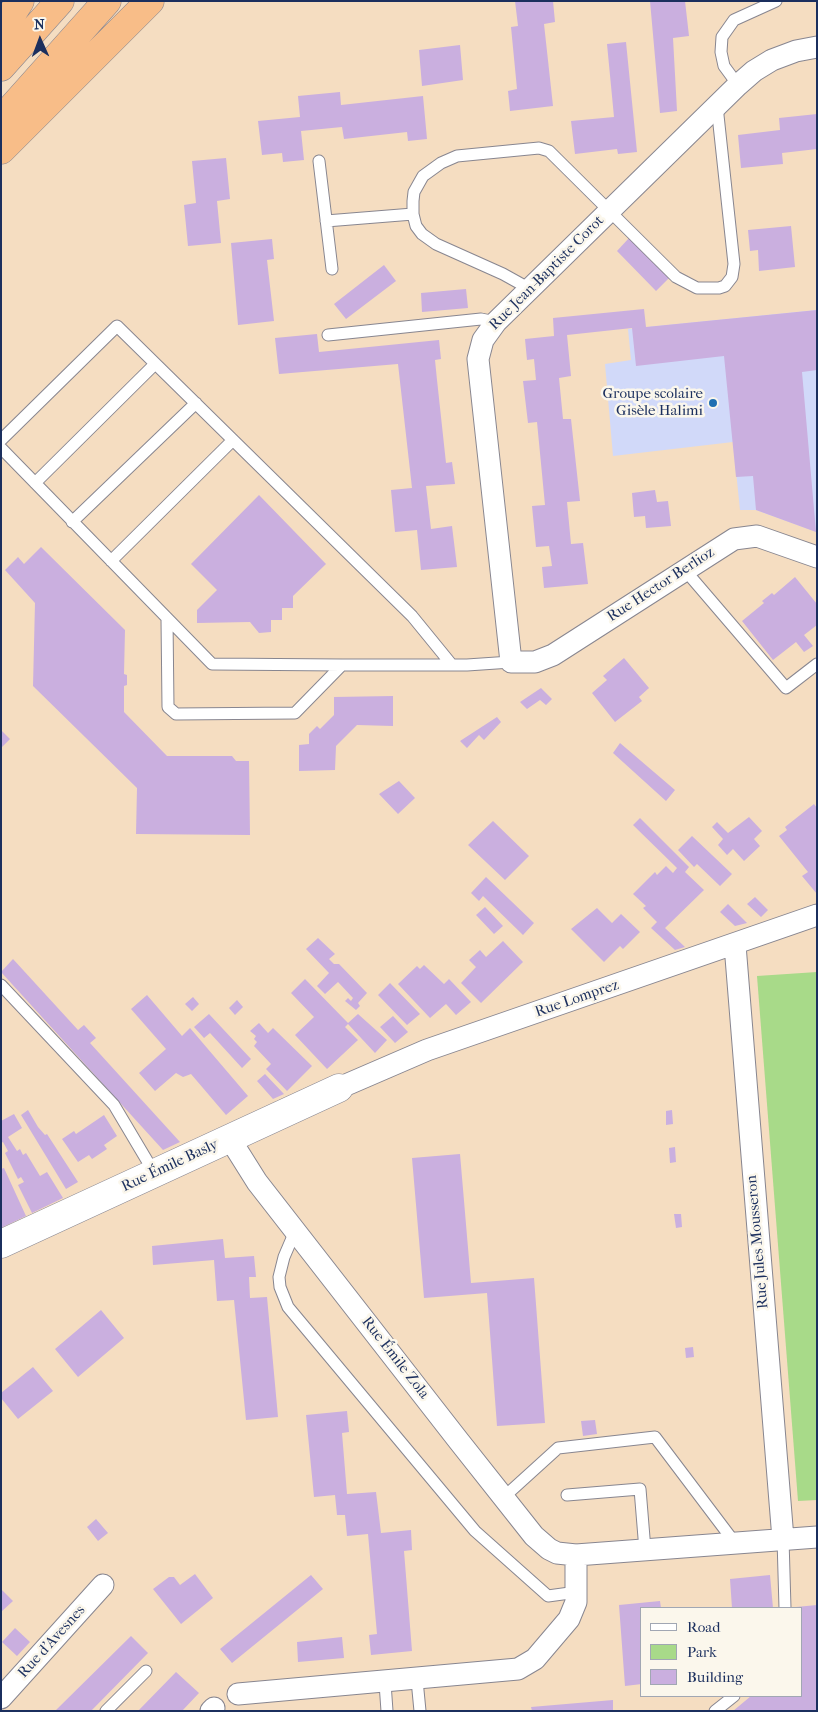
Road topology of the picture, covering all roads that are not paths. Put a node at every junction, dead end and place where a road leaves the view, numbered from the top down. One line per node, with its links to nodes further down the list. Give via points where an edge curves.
1 (20, 1): 6 (highway)
2 (60, 1): 8 (highway)
3 (107, 1): 11 (highway)
4 (150, 1): 12 (highway)
5 (776, 1): 9 (lane, via 734,20 722,37 720,52 724,66)
6 (1, 30)
7 (817, 47): 9 (street, Rue Jean-Baptiste Corot, via 796,50 772,60)
8 (1, 67)
9 (738, 85): 10 (street, Rue Jean-Baptiste Corot)
10 (717, 106): 14 (street, Rue Jean-Baptiste Corot); 14 (lane, via 734,264 729,282 713,289 697,288 683,282)
11 (1, 120)
12 (1, 150)
13 (319, 161): 16 (lane)
14 (609, 212): 15 (lane, via 556,156 539,148 466,155 441,162 417,183); 18 (street, Rue Jean-Baptiste Corot)
15 (413, 214): 16 (lane); 18 (lane, via 416,226 428,239)
16 (326, 221): 17 (lane)
17 (332, 269)
18 (530, 289): 19 (street, Rue Jean-Baptiste Corot)
19 (496, 322): 20 (lane, via 481,319); 32 (street, Rue Jean-Baptiste Corot, via 483,340 478,359)
20 (328, 335)
21 (156, 364): 22 (lane); 23 (lane, via 117,326); 26 (lane)
22 (196, 403): 24 (lane); 27 (lane)
23 (1, 440)
24 (233, 440): 29 (lane); 35 (lane, via 412,616)
25 (1, 448): 26 (lane)
26 (35, 483): 27 (lane)
27 (72, 522): 29 (lane)
28 (817, 557): 30 (street, Rue Hector Berlioz, via 762,537 745,536 730,541)
29 (111, 561): 31 (lane)
30 (684, 569): 32 (street, Rue Hector Berlioz, via 553,655 535,662); 33 (lane, via 786,688)
31 (167, 619): 34 (lane, via 212,664); 34 (lane, via 168,707 176,714 295,713)
32 (511, 662): 35 (lane)
33 (817, 664)
34 (342, 665): 35 (lane)
35 (452, 665)
36 (817, 915): 37 (street, Rue Lomprez)
37 (734, 945): 39 (street, Rue Lomprez, via 427,1050); 47 (street, Rue Jules Mousseron)
38 (1, 985): 41 (lane, via 114,1105)
39 (339, 1088): 40 (street, Rue Émile Basly)
40 (230, 1139): 41 (street, Rue Émile Basly); 42 (street, Rue Émile Zola, via 257,1182)
41 (155, 1174): 43 (street, Rue Émile Basly)
42 (296, 1229): 45 (street, Rue Émile Zola); 52 (lane, via 279,1277 288,1307 476,1531 548,1596)
43 (1, 1244)
44 (567, 1494): 49 (lane, via 640,1489)
45 (504, 1497): 48 (lane, via 558,1448 655,1437); 50 (street, Rue Émile Zola, via 541,1544 557,1553)
46 (817, 1536): 47 (street, Rue Émile Zola)
47 (783, 1539): 48 (street, Rue Émile Zola); 53 (lane)
48 (735, 1543): 49 (street, Rue Émile Zola)
49 (645, 1550): 50 (street, Rue Émile Zola)
50 (576, 1555): 52 (street)
51 (103, 1585): 59 (street, Rue d'Avesnes)
52 (577, 1592): 55 (street, via 569,1619 526,1666 509,1672)
53 (785, 1607)
54 (146, 1671): 60 (lane)
55 (417, 1680): 56 (street); 62 (lane)
56 (385, 1683): 57 (street); 61 (lane)
57 (238, 1694)
58 (733, 1697): 63 (lane)
59 (1, 1698)
60 (106, 1711)
61 (387, 1711)
62 (420, 1711)
63 (715, 1711)

